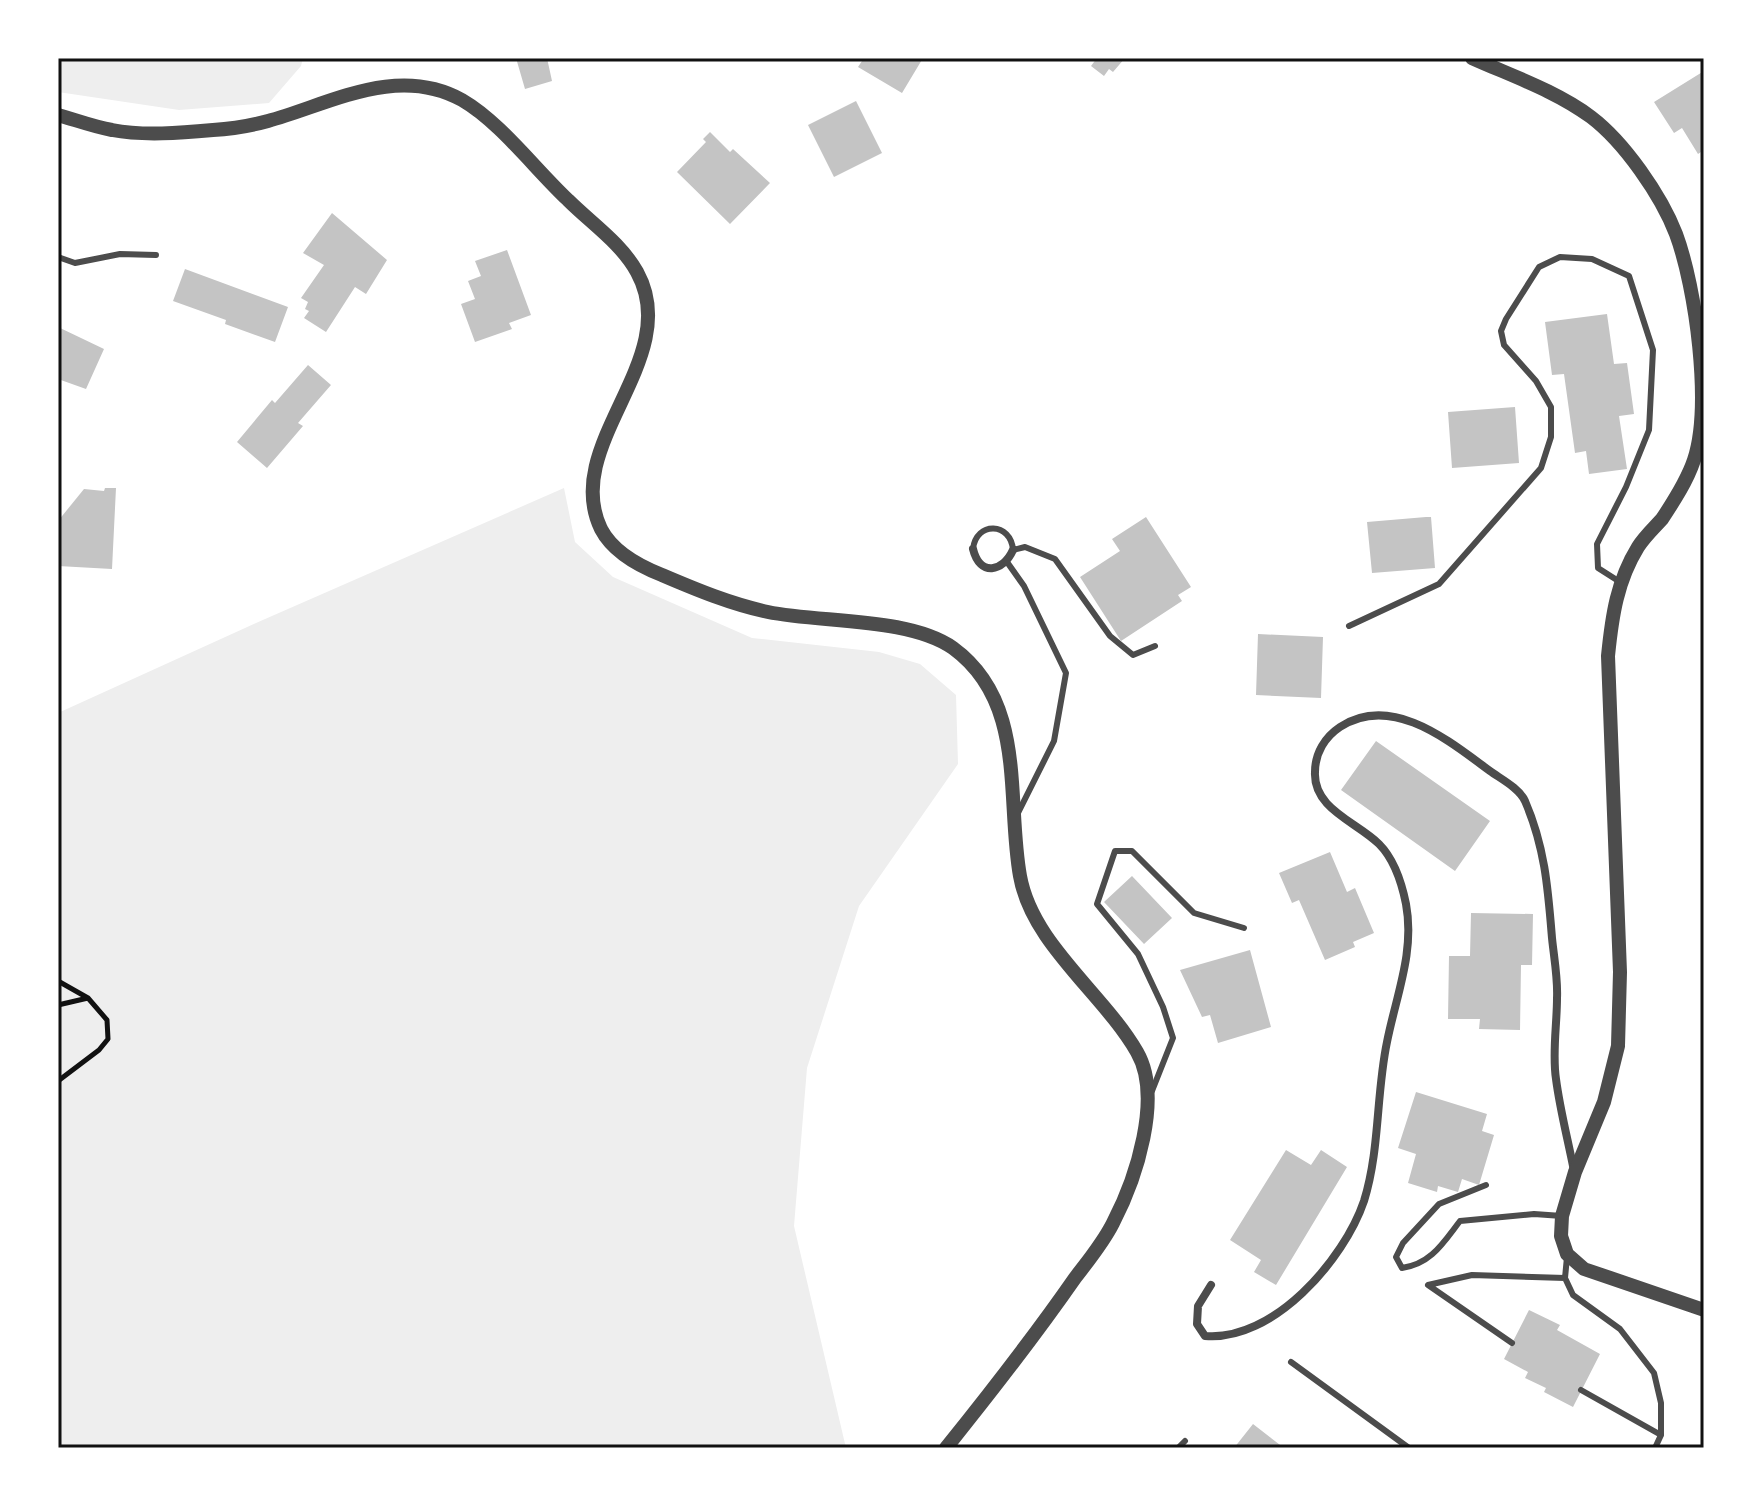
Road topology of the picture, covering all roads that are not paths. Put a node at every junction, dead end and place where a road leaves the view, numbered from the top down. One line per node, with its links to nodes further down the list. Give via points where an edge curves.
1 (1472, 58): 8 (street, via 1592,118 1624,150 1676,233 1697,336 1701,431 1679,492 1640,544)
2 (58, 115): 11 (street, via 115,131 171,132 265,122 382,86 441,91 465,102 613,241 638,274 648,314 646,341 600,453 594,483 601,529 614,548 647,569 713,597 769,612 899,628 930,635 955,649 989,687 1000,710)
3 (156, 255): 4 (lane, via 120,254 75,263)
4 (58, 257)
5 (973, 549): 6 (lane, via 981,532 993,528 1006,532); 7 (street, via 983,566)
6 (1013, 550): 7 (street); 10 (lane, via 1025,547 1055,559 1123,649 1133,655)
7 (1007, 562): 11 (lane, via 1066,673 1054,741)
8 (1620, 582): 9 (lane, via 1598,568 1597,544 1649,430 1653,350 1629,276 1592,259 1560,257 1539,267 1501,331 1504,345 1551,407 1551,437 1541,468 1439,584); 14 (street, via 1608,656 1618,1046 1604,1102)
9 (1349, 626)
10 (1155, 646)
11 (1015, 820): 13 (street, via 1026,902 1136,1051 1147,1076)
12 (1244, 928): 13 (lane, via 1194,913 1132,851 1115,851 1097,904 1138,954 1173,1038)
13 (1148, 1101): 26 (street, via 1142,1141 1113,1225)
14 (1575, 1172): 16 (street); 19 (street, via 1555,1076 1558,994 1545,862 1522,795 1444,737 1407,720 1376,714 1349,722 1331,733 1319,751 1314,773 1318,789 1338,814 1380,845 1402,883 1409,922 1364,1200 1343,1247 1290,1305 1250,1330 1205,1336 1197,1324 1198,1306)
15 (1486, 1185): 16 (lane, via 1439,1204 1403,1243 1396,1257 1402,1268 1431,1258 1460,1221)
16 (1562, 1216): 17 (street)
17 (1567, 1254): 18 (lane); 20 (street, via 1599,1276)
18 (1565, 1278): 21 (lane, via 1472,1275 1428,1285); 24 (lane, via 1573,1295 1620,1329 1654,1373)
19 (1211, 1285)
20 (1704, 1310)
21 (1512, 1343)
22 (1291, 1362): 28 (lane)
23 (1581, 1390): 24 (lane)
24 (1661, 1435): 29 (lane)
25 (1185, 1441): 27 (lane)
26 (946, 1448)
27 (1178, 1448)
28 (1409, 1448)
29 (1655, 1448)

